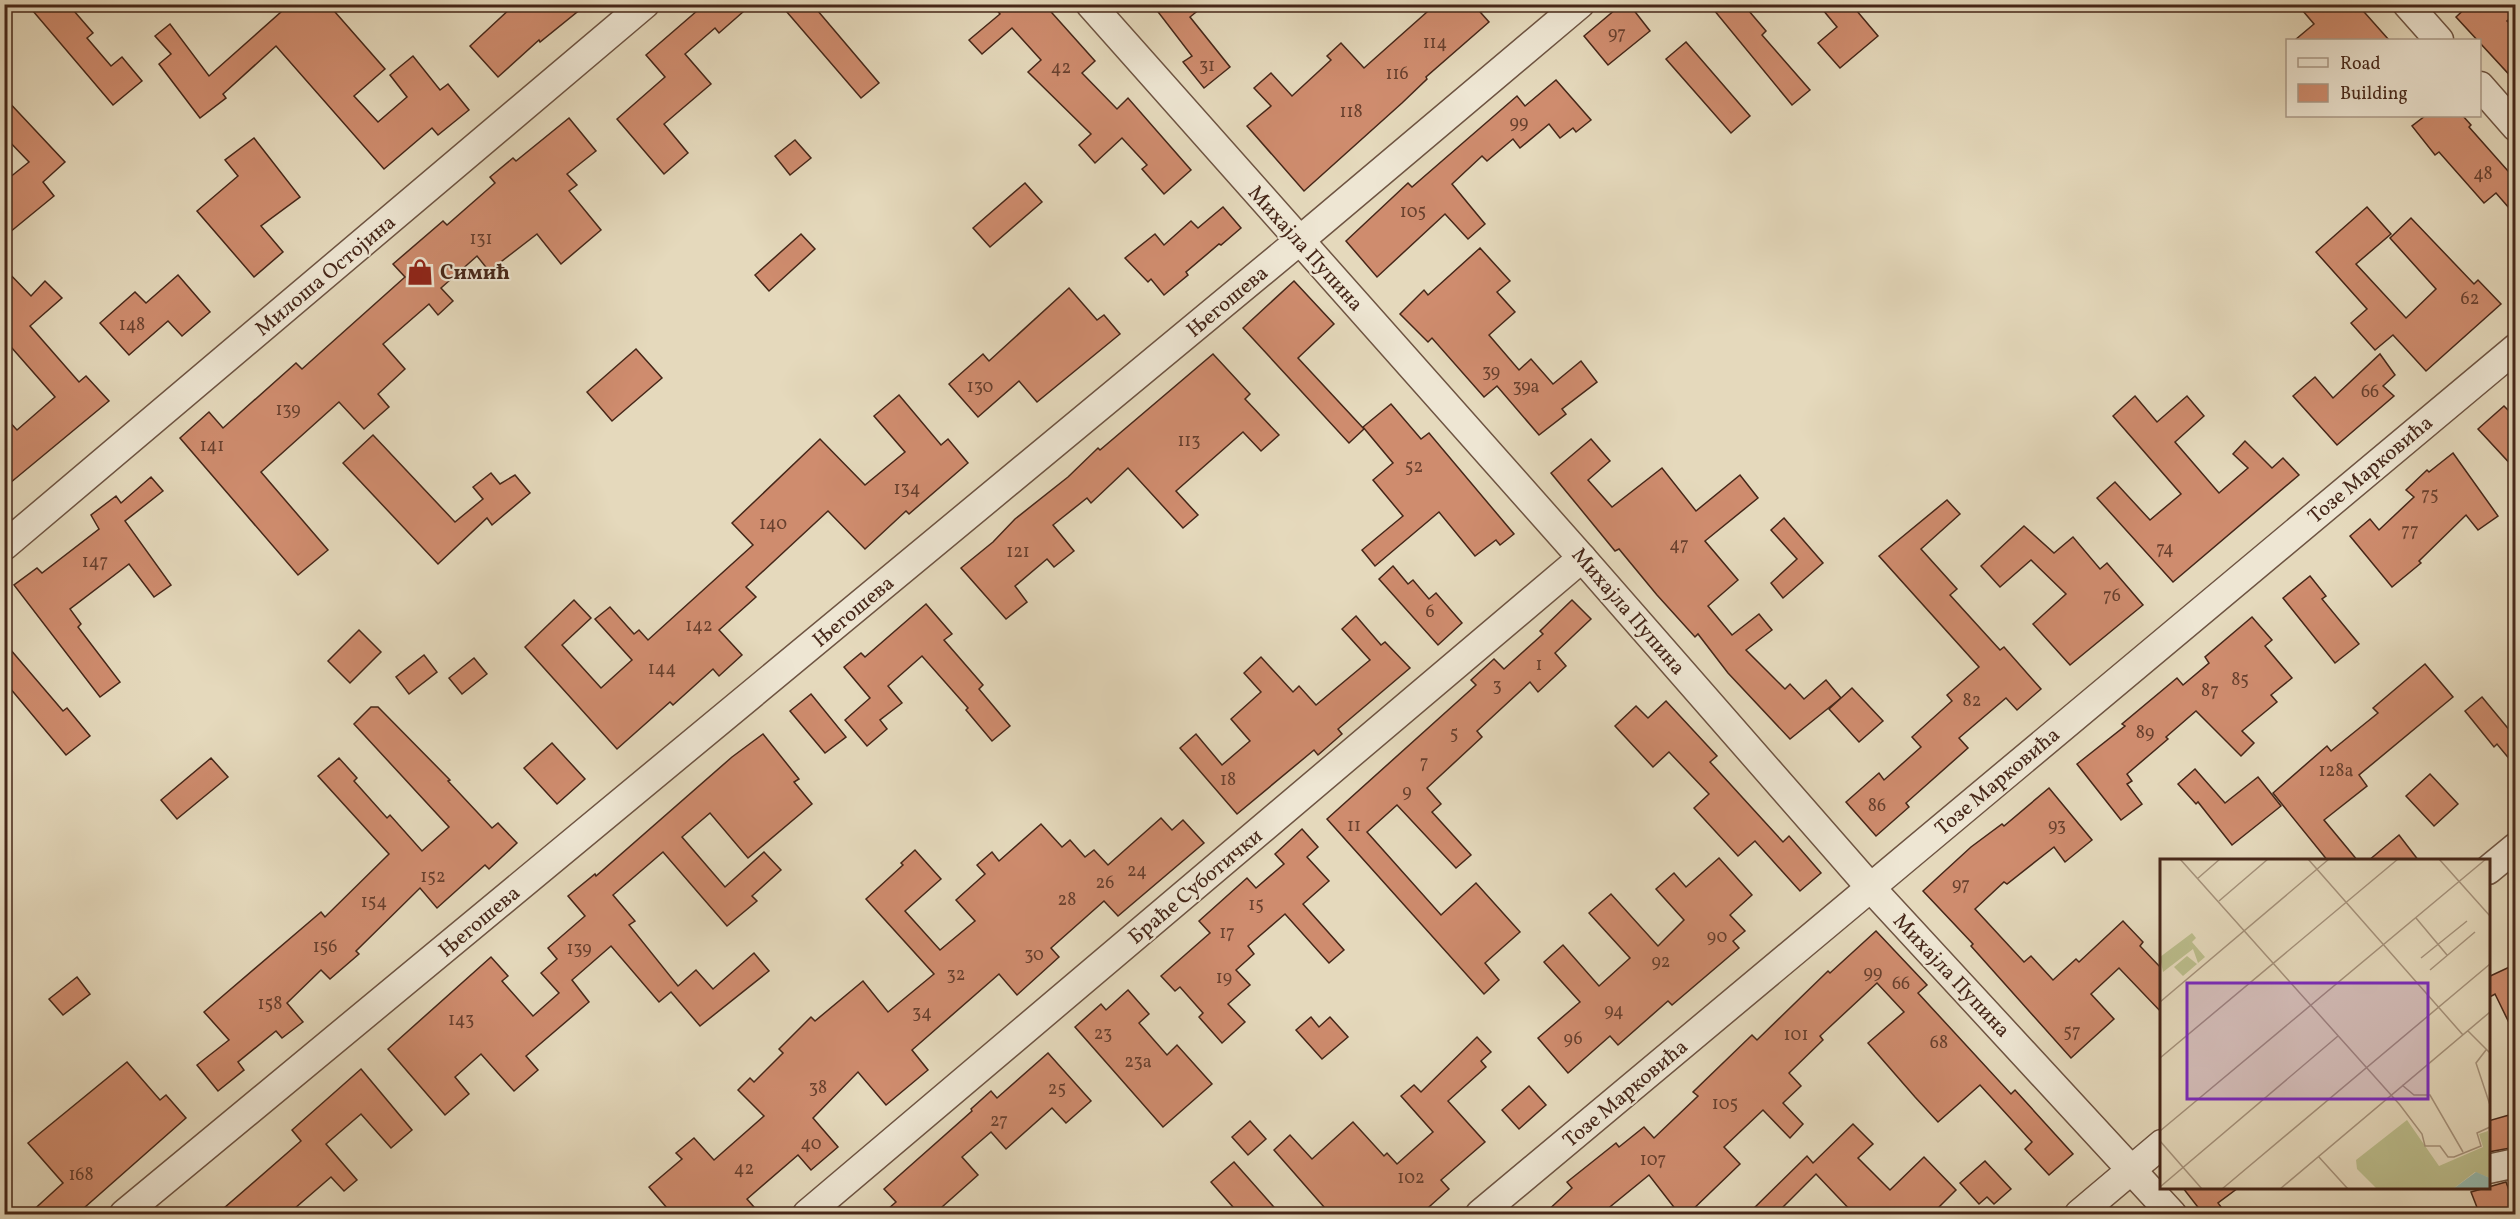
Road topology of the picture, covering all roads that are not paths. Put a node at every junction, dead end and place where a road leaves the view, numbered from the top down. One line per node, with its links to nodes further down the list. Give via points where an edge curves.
1 (645, 4): 10 (street, Милоша Остојина)
2 (1090, 4): 8 (street, Михајла Пупина)
3 (1580, 4): 8 (street, Његошева)
4 (2407, 4): 5 (street)
5 (2438, 39)
6 (2481, 87): 7 (street)
7 (2516, 127)
8 (1299, 241): 11 (street, Михајла Пупина); 19 (street, Његошева)
9 (2516, 348): 14 (street, Тозе Марковића)
10 (4, 546)
11 (1582, 558): 14 (street, Михајла Пупина); 20 (street, Браће Суботички)
12 (2516, 847): 13 (street)
13 (2490, 868)
14 (1870, 887): 17 (street, Михајла Пупина); 21 (street, Тозе Марковића)
15 (2160, 1146): 17 (street)
16 (2516, 1163): 18 (street)
17 (2133, 1169): 22 (street); 23 (street, Михајла Пупина)
18 (2490, 1169)
19 (124, 1215)
20 (807, 1215)
21 (1480, 1215)
22 (2079, 1215)
23 (2172, 1215)

